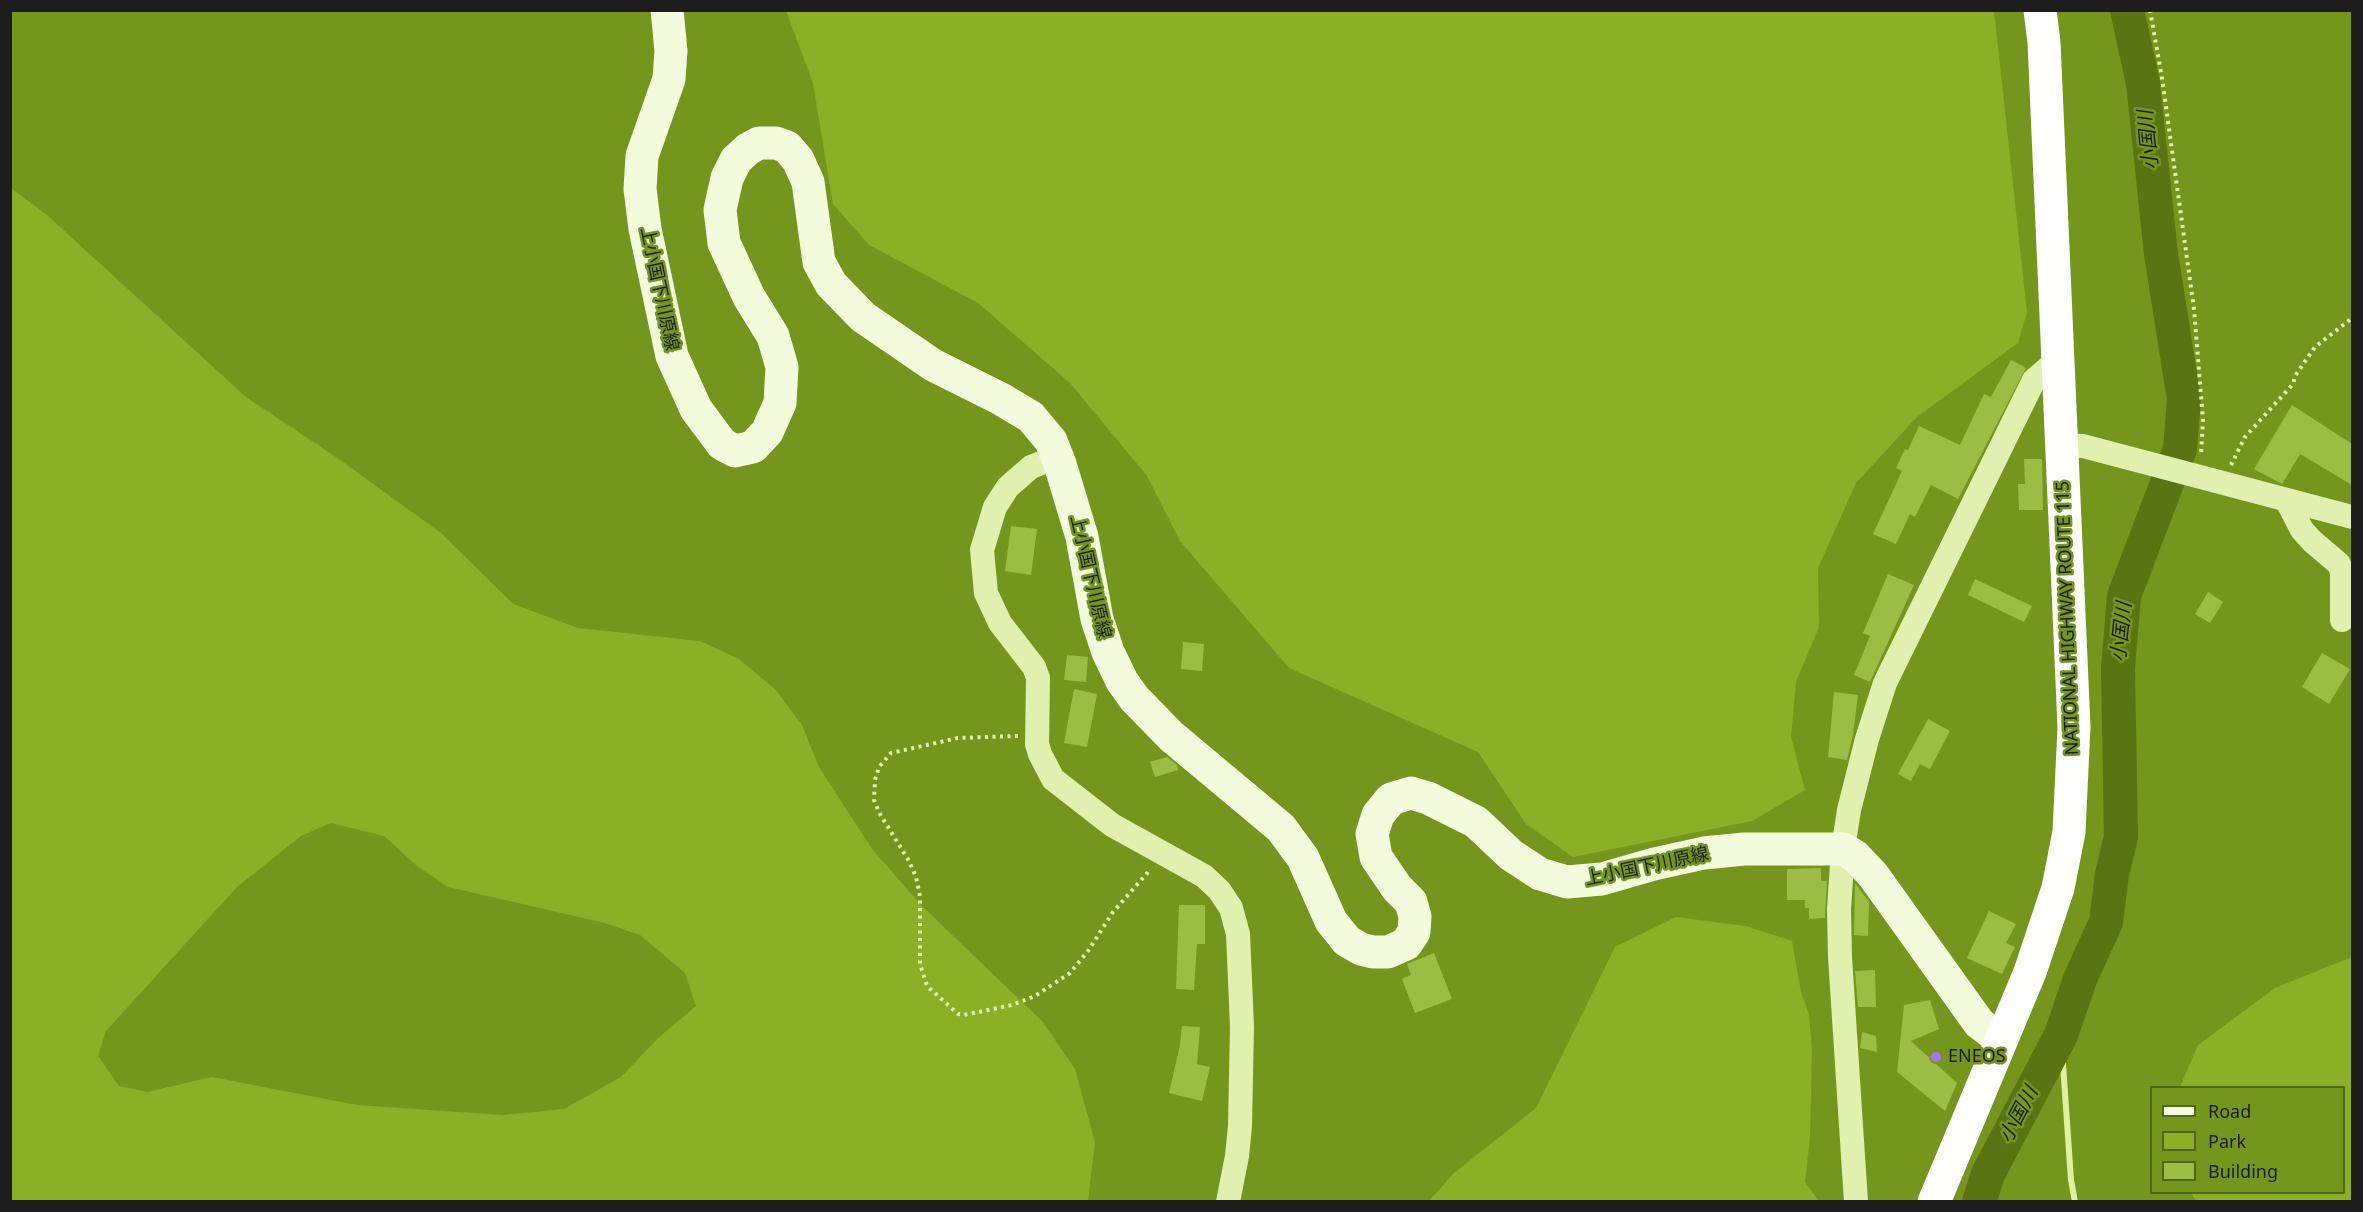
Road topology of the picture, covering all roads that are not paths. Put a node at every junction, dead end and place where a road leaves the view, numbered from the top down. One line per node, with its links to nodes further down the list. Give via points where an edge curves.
1 (666, 10): 5 (main road, 上小国下川原線, via 669,79 642,156 640,189 645,229 672,356 696,409 722,444 735,451 753,447 767,432 780,403 782,367 773,336 749,297 724,243 720,210 727,178 736,160 759,143 776,143 787,147 798,160 808,182 819,261 831,284 863,317 933,365 1031,417 1051,441)
2 (2040, 10): 3 (highway, NATIONAL HIGHWAY ROUTE 115)
3 (2058, 366): 4 (highway, NATIONAL HIGHWAY ROUTE 115); 9 (street, via 2048,368 2034,380 1885,683 1849,810)
4 (2062, 445): 6 (street, via 2083,446); 10 (highway, NATIONAL HIGHWAY ROUTE 115, via 2074,727 2069,832 2058,888 2030,972)
5 (1057, 457): 9 (main road, 上小国下川原線, via 1082,537 1097,619 1107,652 1122,681 1172,736 1281,828 1303,858 1331,921 1347,941 1361,949 1388,952 1406,944 1414,932 1411,902 1376,857 1372,834 1378,815 1391,799 1411,793 1476,822 1511,855 1540,874 1567,882 1602,879 1704,853); 11 (street, via 1030,467 1008,487 995,507 982,550 986,593 1000,623 1038,678 1036,737 1053,779 1112,825 1204,876 1231,908 1238,934 1242,1027 1240,1126)
6 (2287, 501): 7 (street); 8 (street, via 2302,530 2339,564)
7 (2352, 517)
8 (2342, 620)
9 (1843, 849): 10 (main road, via 1873,875 1978,1023); 12 (street, via 1840,957)
10 (2000, 1039): 13 (highway, NATIONAL HIGHWAY ROUTE 115)
11 (1228, 1202)
12 (1856, 1202)
13 (1934, 1202)

